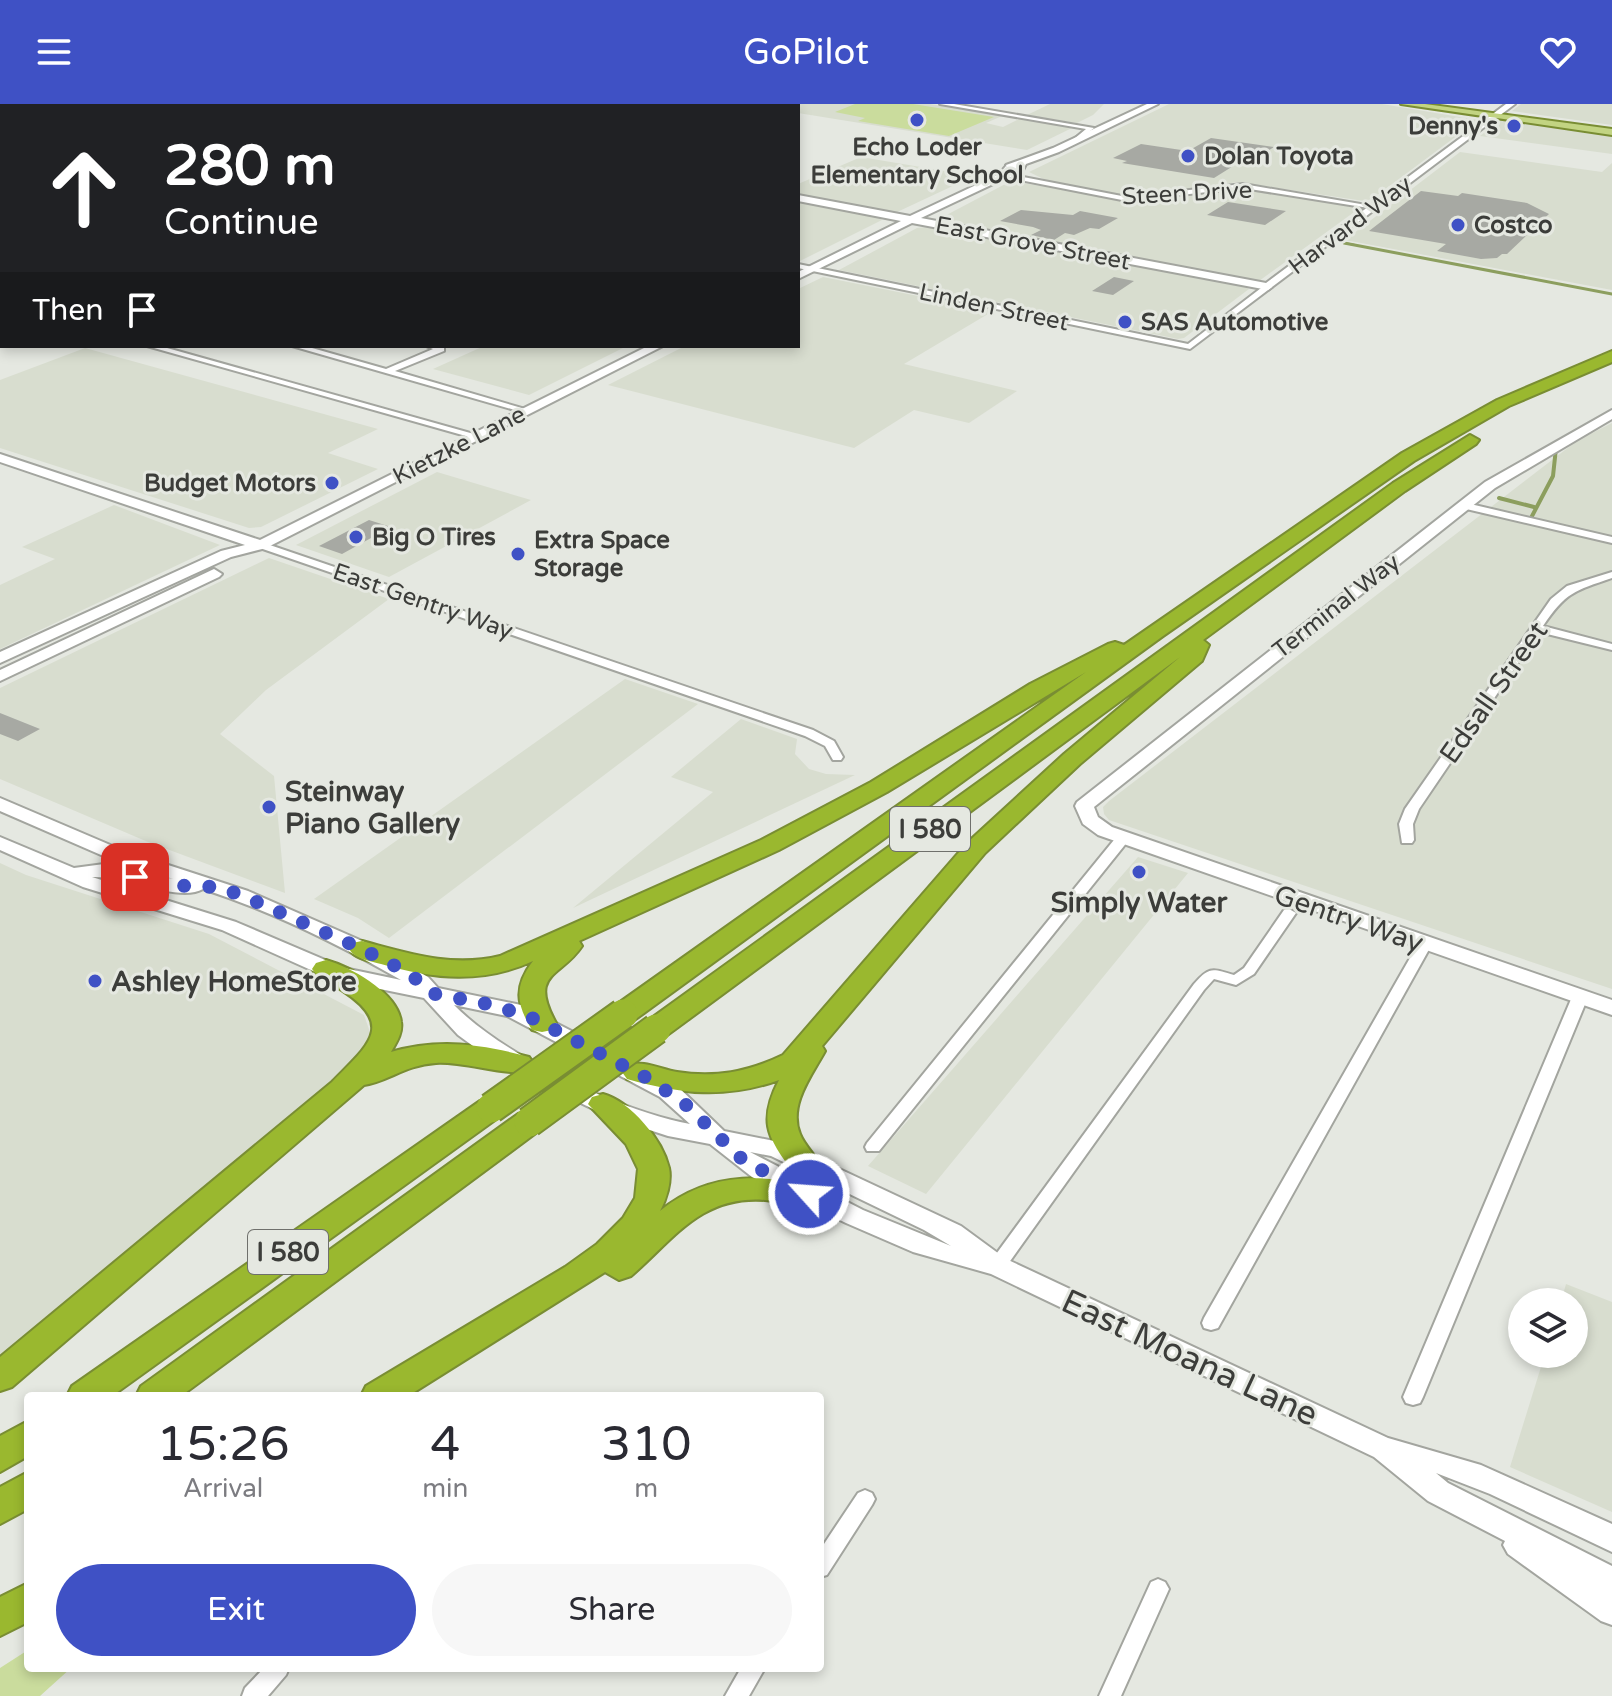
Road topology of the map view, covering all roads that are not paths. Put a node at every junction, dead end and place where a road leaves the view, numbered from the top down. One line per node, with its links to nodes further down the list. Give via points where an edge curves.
1 (943, 104): 8 (street)
2 (1132, 104): 8 (main road)
3 (1154, 104): 10 (main road)
4 (1405, 104): 7 (main road)
5 (1433, 104): 7 (main road)
6 (1511, 104): 7 (main road, Harvard Way)
7 (1499, 114): 9 (main road); 14 (main road, Harvard Way)
8 (1087, 127): 10 (street, via 1091,128); 11 (main road)
9 (1612, 130)
10 (1076, 140): 11 (main road)
11 (1043, 152): 12 (main road)
12 (1012, 169): 14 (street, Steen Drive, via 1046,184 1127,199 1246,186); 15 (main road)
13 (800, 198): 15 (main road, East Grove Street)
14 (1375, 207): 19 (main road, Harvard Way)
15 (909, 220): 17 (main road); 19 (main road, East Grove Street)
16 (800, 266): 17 (street, Linden Street)
17 (812, 269): 18 (main road); 20 (street, Linden Street)
18 (800, 275)
19 (1268, 287): 20 (street, Harvard Way)
20 (1190, 347)
21 (158, 348): 30 (street)
22 (303, 348): 26 (street)
23 (437, 348): 26 (street)
24 (653, 348): 28 (main road, Kietzke Lane)
25 (1612, 356): 38 (highway, I 580, via 1441,437)
26 (388, 371): 28 (street)
27 (1612, 374): 37 (highway, I 580, via 1524,410 1461,446)
28 (528, 411): 30 (main road, Kietzke Lane)
29 (1612, 414): 32 (main road, Terminal Way, via 1490,485)
30 (476, 436): 34 (main road, Kietzke Lane)
31 (0, 458): 34 (main road, East Gentry Way)
32 (1466, 506): 33 (street); 44 (main road, Terminal Way, via 1091,798 1084,806)
33 (1612, 540)
34 (261, 545): 40 (main road, Kietzke Lane, via 226,554); 41 (main road, Kietzke Lane, via 241,561); 42 (street, East Gentry Way, via 809,733 830,744)
35 (1612, 575): 36 (street, Edsall Street, via 1561,594)
36 (1538, 628): 39 (street); 46 (street, Edsall Street, via 1412,809)
37 (1203, 630): 59 (highway, via 1194,656 1035,792 956,869); 73 (highway, I 580, bridge)
38 (1156, 632): 50 (highway, via 1098,654 879,787 770,845); 72 (highway, I 580, bridge)
39 (1612, 647)
40 (0, 658)
41 (0, 676)
42 (837, 757)
43 (0, 804): 49 (main road, East Moana Lane, via 115,854)
44 (1090, 820): 45 (main road, Gentry Way)
45 (1123, 838): 52 (main road, Gentry Way); 65 (street)
46 (1407, 840)
47 (0, 843): 48 (main road, East Moana Lane)
48 (71, 875): 49 (main road, via 110,868 160,885); 54 (main road, East Moana Lane, via 229,926)
49 (218, 887): 53 (main road, East Moana Lane)
50 (630, 909): 53 (highway, via 476,971 427,968); 58 (highway, via 567,947 538,972 531,1001)
51 (1289, 913): 68 (street, via 1249,971 1236,980 1211,974 1199,987)
52 (1425, 944): 56 (main road, Gentry Way); 70 (street)
53 (362, 949): 55 (main road, East Moana Lane, via 407,972)
54 (326, 969): 55 (main road, East Moana Lane); 62 (highway, via 375,999 388,1018 380,1050)
55 (435, 994): 58 (main road, East Moana Lane, via 493,1005); 60 (main road, East Moana Lane, via 474,1036)
56 (1580, 997): 57 (main road, Gentry Way); 75 (street)
57 (1612, 1008)
58 (542, 1023): 61 (main road, East Moana Lane)
59 (820, 1034): 61 (highway, via 793,1062 730,1085 688,1085); 66 (highway, via 781,1110 782,1135)
60 (519, 1064): 62 (highway, via 470,1052 426,1053 387,1063); 63 (main road, East Moana Lane)
61 (637, 1072): 64 (main road, East Moana Lane, via 684,1103)
62 (342, 1089): 71 (highway)
63 (603, 1104): 64 (main road, East Moana Lane, via 649,1122); 69 (highway, via 634,1131 654,1167 642,1218 608,1254)
64 (718, 1138): 66 (main road, East Moana Lane, via 776,1149); 67 (main road, East Moana Lane, via 744,1161)
65 (873, 1147)
66 (802, 1161): 68 (main road, East Moana Lane, via 952,1233)
67 (820, 1200): 68 (main road, East Moana Lane, via 941,1255); 69 (highway, via 772,1187 716,1193 678,1213 614,1270)
68 (997, 1266): 77 (main road, East Moana Lane)
69 (514, 1315): 74 (highway)
70 (1211, 1323)
71 (0, 1377)
72 (91, 1392)
73 (159, 1392)
74 (386, 1392)
75 (1413, 1397)
76 (24, 1439): 78 (highway)
77 (1384, 1449): 80 (main road, East Moana Lane); 83 (main road, East Moana Lane, via 1447,1463)
78 (0, 1456)
79 (24, 1491): 82 (highway)
80 (1438, 1492): 85 (main road, East Moana Lane); 88 (main road)
81 (865, 1499): 84 (street)
82 (0, 1508)
83 (1603, 1533)
84 (824, 1562)
85 (1612, 1581)
86 (1158, 1589): 94 (street)
87 (24, 1603): 89 (highway)
88 (1612, 1611)
89 (0, 1618)
90 (274, 1672): 92 (street)
91 (751, 1672): 93 (street)
92 (253, 1696)
93 (736, 1696)
94 (1110, 1696)

